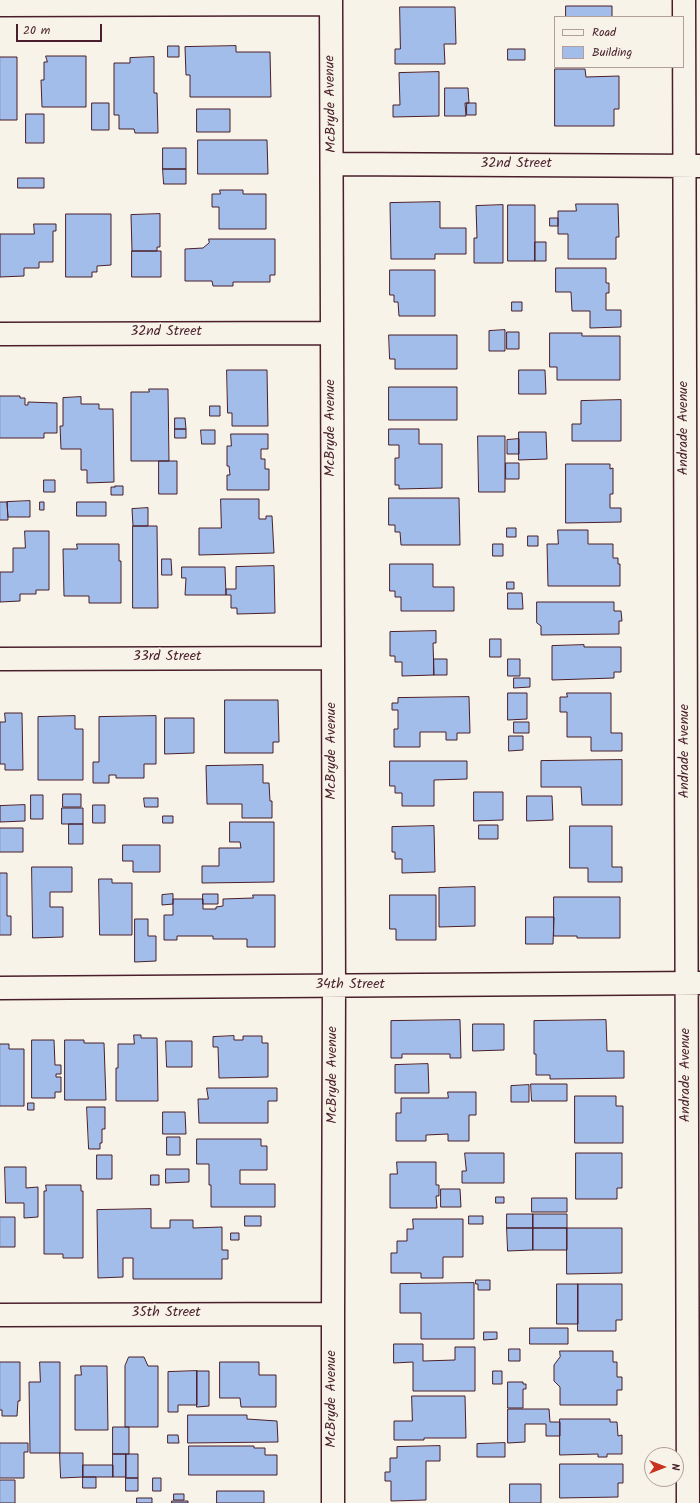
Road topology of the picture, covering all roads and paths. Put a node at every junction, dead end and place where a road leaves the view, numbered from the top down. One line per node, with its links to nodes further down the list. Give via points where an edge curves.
1 (684, 0): 5 (street, Andrade Avenue)
2 (331, 2): 3 (street); 4 (street, McBryde Avenue)
3 (0, 5)
4 (332, 164): 5 (street, 32nd Street); 6 (street, McBryde Avenue)
5 (692, 166): 10 (street, Andrade Avenue)
6 (332, 333): 7 (street, 32nd Street); 8 (street, McBryde Avenue)
7 (0, 334)
8 (333, 658): 9 (street, 33rd Street); 11 (street, McBryde Avenue)
9 (0, 659)
10 (693, 983): 11 (street, 34th Street); 16 (street, Andrade Avenue)
11 (334, 986): 12 (street, 34th Street); 13 (street, McBryde Avenue)
12 (0, 988)
13 (332, 1314): 14 (street, 35th Street); 15 (street, McBryde Avenue)
14 (0, 1315)
15 (333, 1503)
16 (688, 1503)

